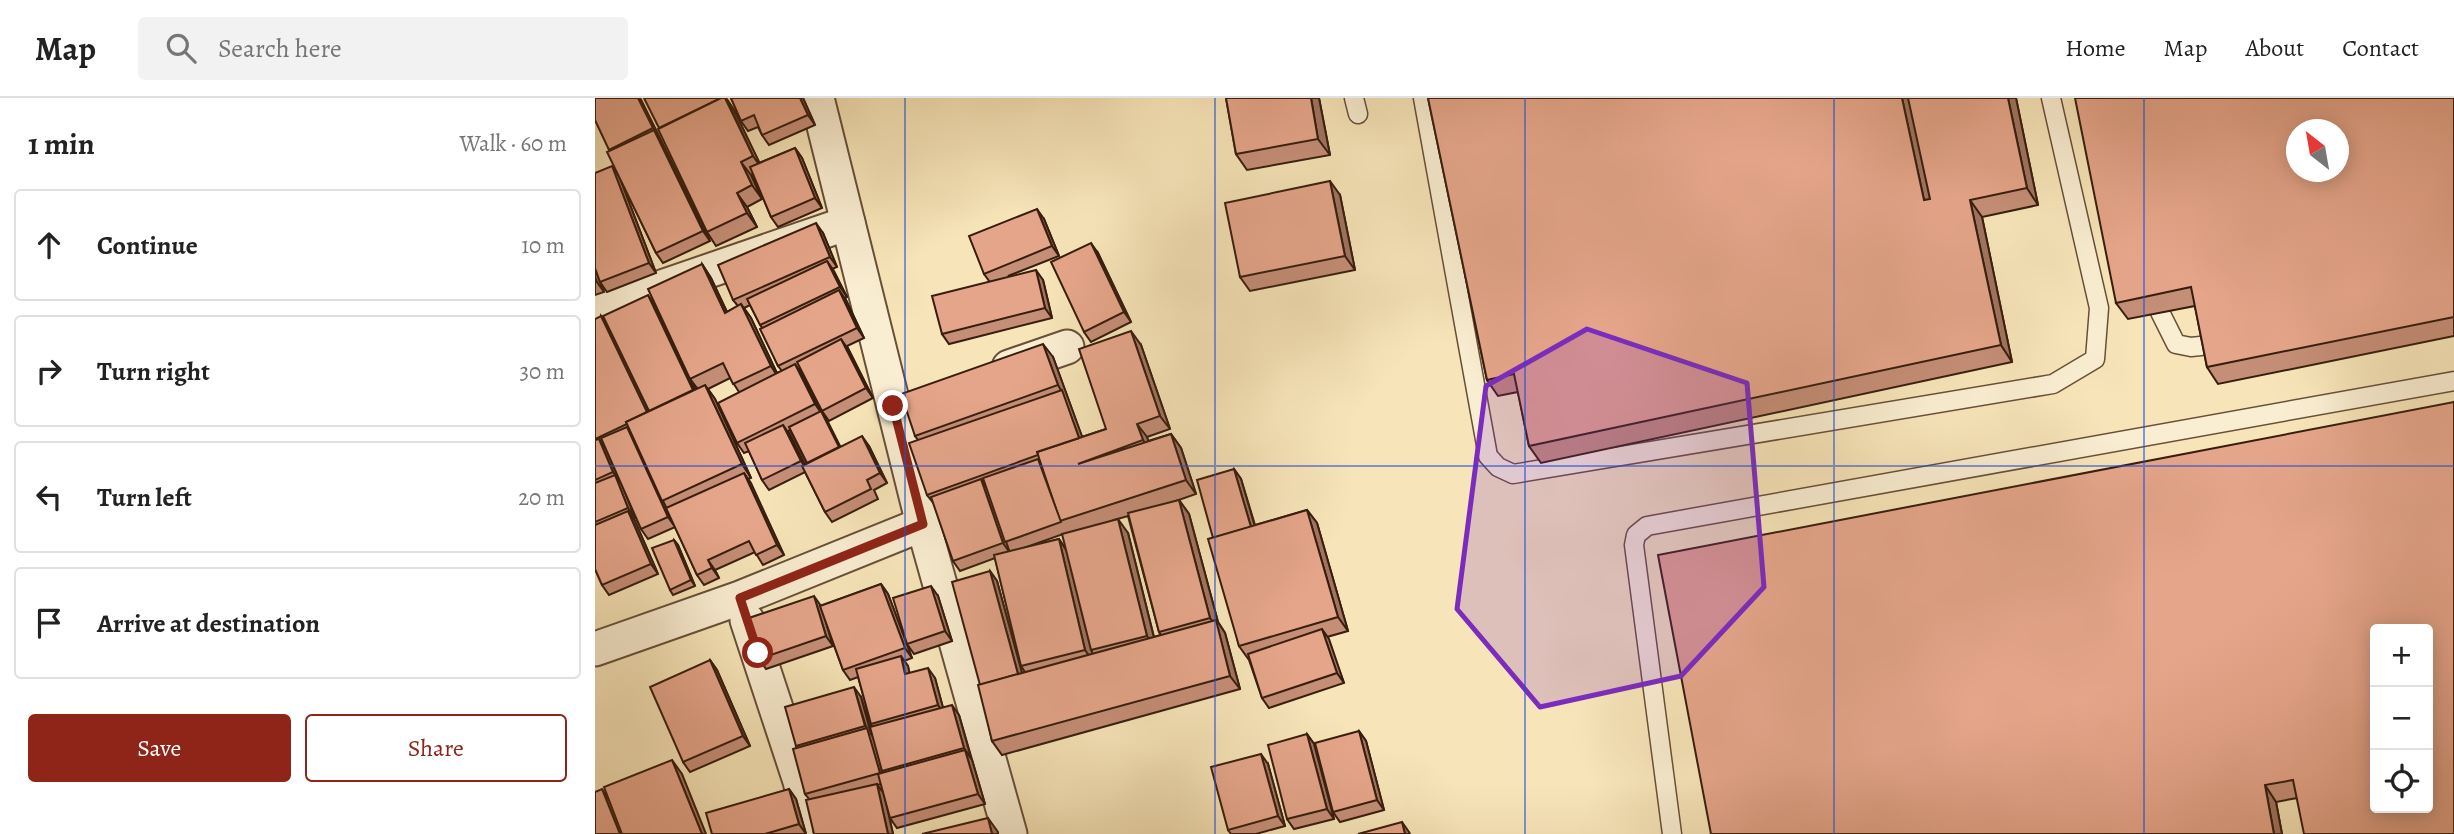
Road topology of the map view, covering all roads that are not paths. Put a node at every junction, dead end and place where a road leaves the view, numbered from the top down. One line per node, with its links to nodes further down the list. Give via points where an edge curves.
1 (817, 98): 4 (street)
2 (1423, 98): 3 (lane, via 1488,456 1513,474 2053,384 2081,370 2095,359 2099,308)
3 (2051, 98)
4 (848, 223): 5 (street); 11 (street, via 906,401)
5 (595, 310)
6 (2160, 313): 7 (lane, via 2176,344)
7 (2210, 345)
8 (1067, 347): 9 (street)
9 (980, 376)
10 (2454, 381): 16 (lane, via 1647,526 1636,535 1634,545)
11 (923, 524): 12 (street); 15 (street)
12 (740, 598): 13 (street); 14 (street, via 800,781)
13 (595, 649)
14 (812, 834)
15 (1010, 834)
16 (1671, 834)

